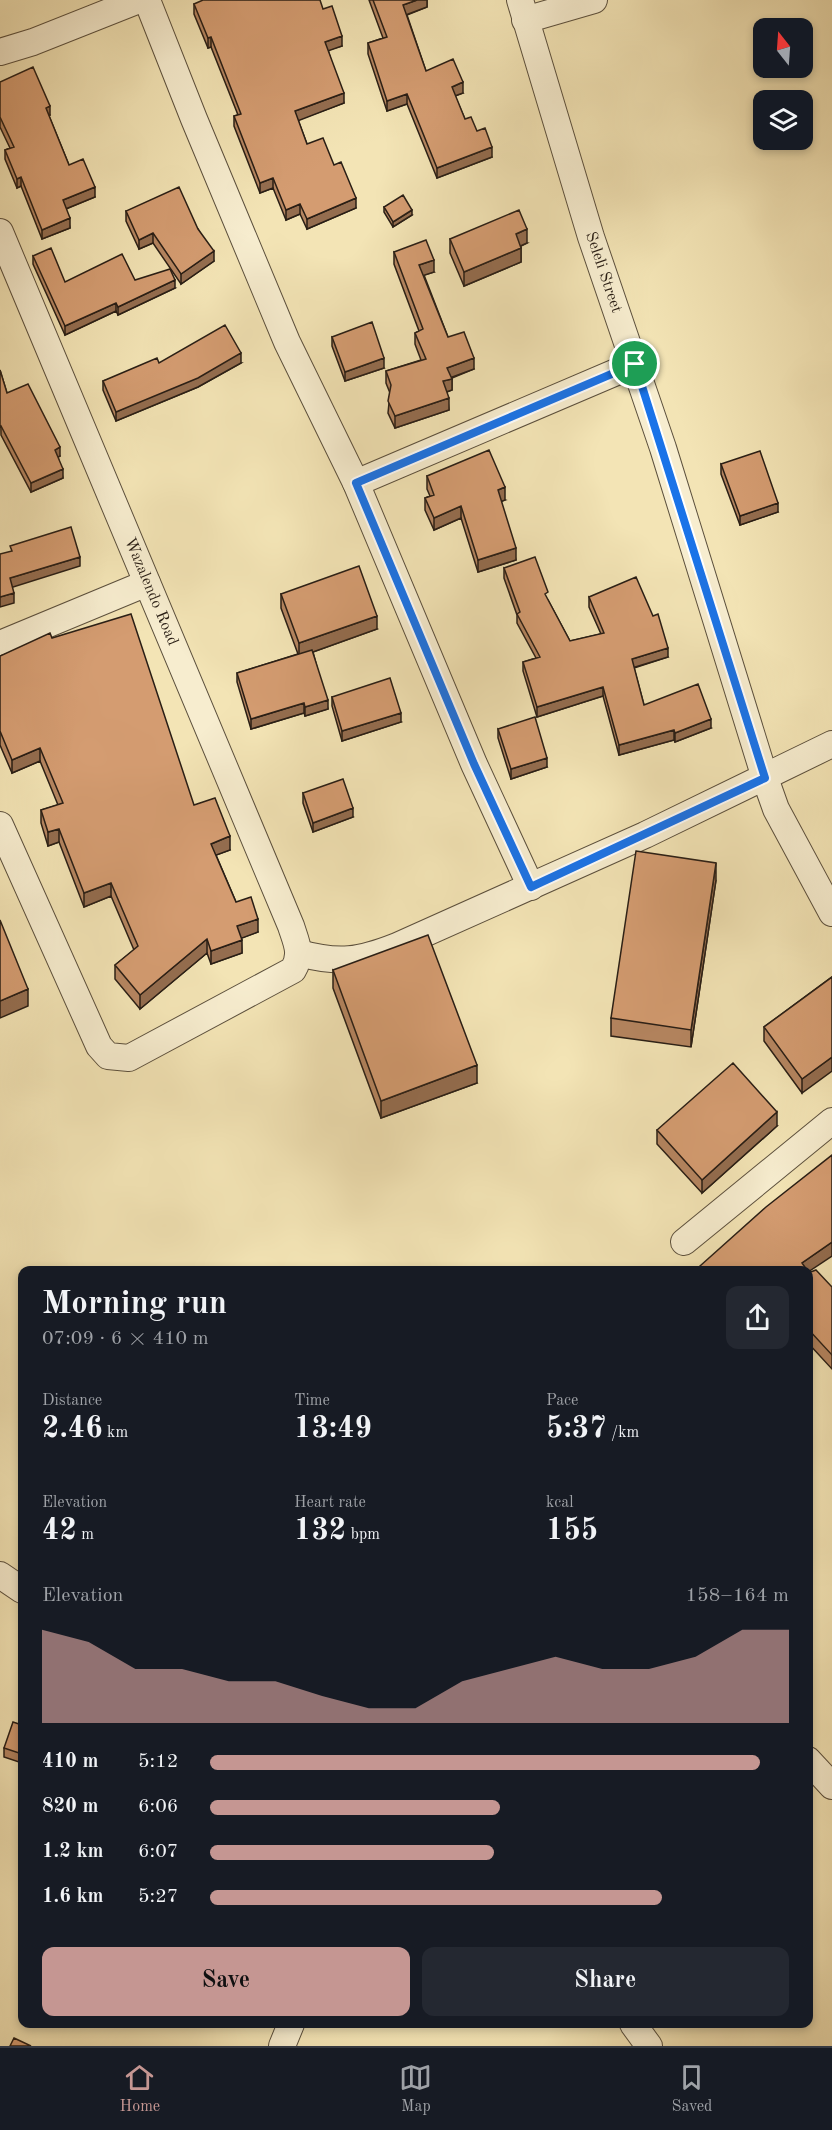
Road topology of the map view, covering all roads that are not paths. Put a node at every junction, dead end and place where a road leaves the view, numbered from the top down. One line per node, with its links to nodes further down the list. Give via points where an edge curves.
1 (139, 0): 5 (street)
2 (147, 0): 8 (street, via 287,342)
3 (594, 0): 4 (street)
4 (522, 10): 7 (street, Seleli Street, via 591,237)
5 (0, 52)
6 (0, 232): 9 (street, Wazalendo Road)
7 (635, 364): 8 (street); 12 (street, Seleli Street)
8 (356, 483): 14 (street, via 474,764)
9 (147, 583): 10 (street); 16 (street, Wazalendo Road)
10 (0, 644)
11 (832, 744): 12 (street)
12 (765, 778): 14 (street); 15 (street, Seleli Street, via 776,809)
13 (0, 825): 16 (street, via 88,1026 108,1056 129,1058 171,1038 293,970)
14 (531, 887): 16 (street, via 368,957 344,962)
15 (832, 913)
16 (299, 953)
17 (832, 1122): 18 (street)
18 (684, 1242)
19 (0, 1575): 20 (street)
20 (18, 1587)
21 (813, 1765): 22 (street)
22 (832, 1786)
23 (289, 2028): 25 (street)
24 (636, 2028): 26 (street)
25 (282, 2046)
26 (649, 2046)

